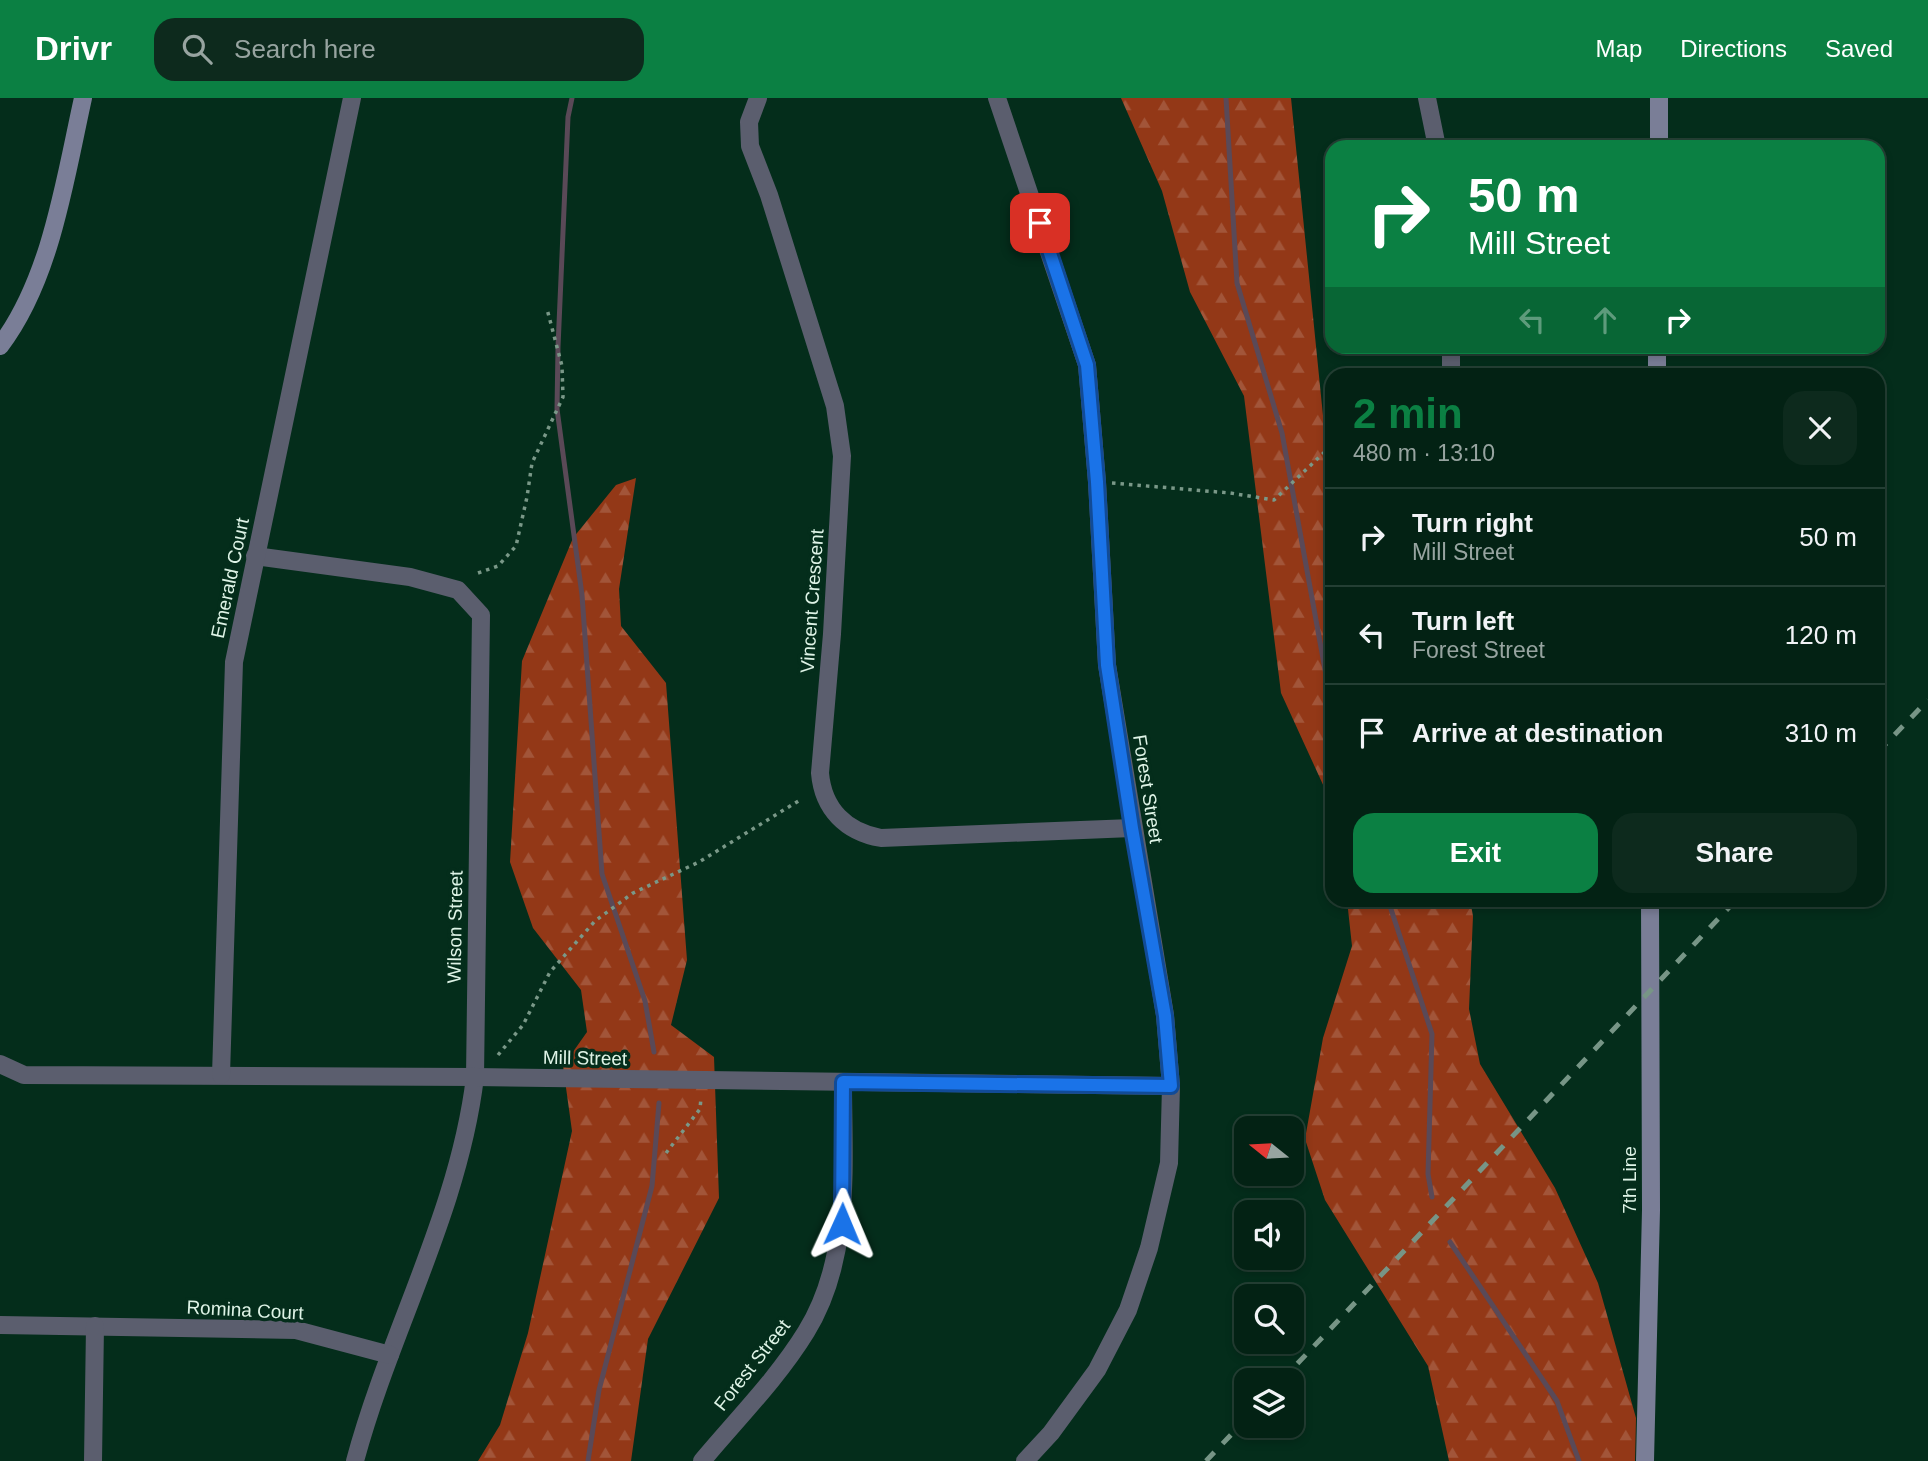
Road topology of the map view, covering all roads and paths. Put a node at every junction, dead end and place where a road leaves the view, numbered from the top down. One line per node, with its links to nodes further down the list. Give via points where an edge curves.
1 (83, 98): 10 (street, via 60,205 44,254 12,330)
2 (352, 98): 13 (street, Emerald Court)
3 (758, 98): 16 (street, Vincent Crescent, via 749,122 750,146 835,406 842,456 820,773 828,805 850,828 881,838)
4 (997, 98): 12 (street, Forest Street, via 1087,365)
5 (1427, 98): 7 (street)
6 (1659, 98): 8 (street)
7 (1436, 140)
8 (1659, 140)
9 (547, 309): 14 (path, via 562,366 563,397 532,463 516,546 498,566)
10 (0, 346)
11 (1325, 452): 12 (path, via 1274,500)
12 (1097, 482): 16 (street, Forest Street, via 1107,665)
13 (255, 556): 20 (street, Emerald Court, via 234,662); 21 (street, Wilson Street, via 410,577 458,590 481,615)
14 (478, 573)
15 (800, 800): 18 (path, via 699,862 633,893 595,921 550,972 523,1026)
16 (1132, 828): 24 (street, Forest Street, via 1165,1016)
17 (1650, 907): 33 (street, 7th Line, via 1651,1210)
18 (498, 1055)
19 (0, 1063): 20 (street, Mill Street, via 24,1075)
20 (221, 1074): 21 (street, Mill Street)
21 (475, 1077): 22 (street, Mill Street); 28 (street, Wilson Street, via 463,1150)
22 (702, 1082): 23 (street, Mill Street); 25 (path, via 700,1109)
23 (843, 1082): 24 (street, Mill Street); 31 (street, Forest Street, via 842,1224 822,1299 808,1330 778,1373)
24 (1171, 1086): 32 (street, Forest Street, via 1169,1163 1150,1248 1128,1310 1097,1370)
25 (666, 1153)
26 (0, 1325): 27 (street, Romina Court)
27 (95, 1326): 28 (street, Romina Court, via 296,1330); 29 (street)
28 (390, 1355): 30 (street, Wilson Street)
29 (93, 1461)
30 (355, 1461)
31 (702, 1461)
32 (1025, 1461)
33 (1645, 1461)

